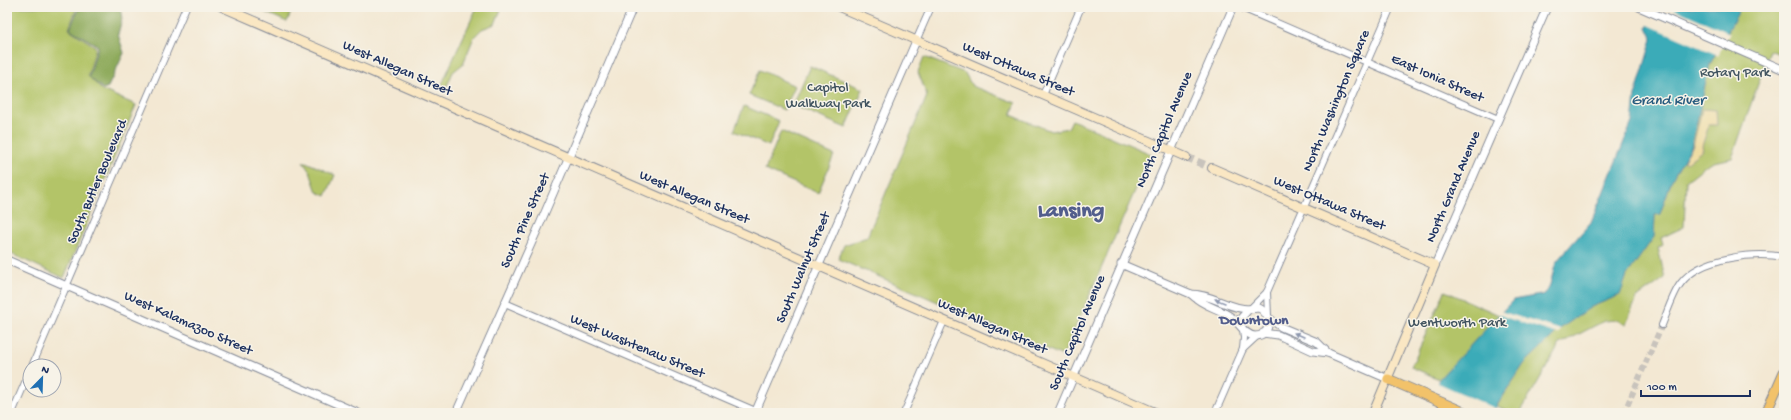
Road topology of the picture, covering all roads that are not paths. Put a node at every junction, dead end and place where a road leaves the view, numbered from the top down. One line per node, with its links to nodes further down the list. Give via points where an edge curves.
1 (186, 7): 27 (street, South Butler Boulevard)
2 (222, 7): 19 (main road, West Allegan Street)
3 (633, 7): 19 (street, South Pine Street)
4 (839, 7): 12 (main road, West Ottawa Street)
5 (931, 7): 12 (street)
6 (1081, 7): 15 (street)
7 (1233, 7): 17 (street, North Capitol Avenue)
8 (1240, 7): 13 (street, East Ionia Street)
9 (1390, 7): 13 (street, North Washington Square)
10 (1547, 7): 16 (street, North Grand Avenue)
11 (1639, 7): 14 (street)
12 (916, 40): 15 (main road, West Ottawa Street); 26 (street, South Walnut Street)
13 (1367, 62): 16 (street, East Ionia Street); 21 (street, North Washington Square)
14 (1784, 70)
15 (1043, 95): 17 (main road, West Ottawa Street)
16 (1498, 119): 25 (street, North Grand Avenue)
17 (1170, 150): 18 (main road, West Ottawa Street); 24 (street, North Capitol Avenue)
18 (1186, 157)
19 (568, 158): 26 (main road, West Allegan Street); 30 (street, South Pine Street)
20 (1212, 168): 21 (main road, West Ottawa Street)
21 (1304, 208): 25 (main road, West Ottawa Street); 28 (street, North Washington Square)
22 (1784, 257): 34 (street, via 1746,254 1695,271 1681,283)
23 (7, 260): 27 (street, West Kalamazoo Street)
24 (1121, 264): 29 (street); 41 (street, South Capitol Avenue)
25 (1436, 265): 42 (main road, North Grand Avenue)
26 (818, 266): 33 (main road, West Allegan Street); 44 (street, South Walnut Street)
27 (67, 286): 39 (street, South Butler Boulevard); 46 (street, West Kalamazoo Street)
28 (1267, 292): 31 (street); 32 (street)
29 (1191, 294): 31 (street, one-way to 29, via 1233,307 1203,294); 35 (street, via 1199,302 1230,316)
30 (505, 302): 44 (street, West Washtenaw Street); 47 (street, South Pine Street)
31 (1250, 308): 32 (street, via 1259,308); 35 (street, via 1241,318)
32 (1268, 317): 36 (street, via 1268,327); 38 (street, one-way to 32, via 1317,342 1282,327)
33 (944, 321): 41 (main road, West Allegan Street); 48 (street)
34 (1662, 325)
35 (1242, 328): 36 (street, via 1249,334); 37 (street)
36 (1260, 334): 37 (street); 38 (street, via 1278,335 1313,351)
37 (1243, 349): 51 (street)
38 (1328, 353): 42 (street)
39 (36, 358)
40 (1784, 372): 54 (main road)
41 (1074, 377): 49 (street, South Capitol Avenue); 50 (main road, West Allegan Street)
42 (1388, 378): 52 (main road, North Grand Avenue); 53 (main road)
43 (22, 390): 45 (street)
44 (757, 412)
45 (12, 413)
46 (358, 413)
47 (456, 413)
48 (904, 413)
49 (1058, 413)
50 (1157, 413)
51 (1215, 413)
52 (1373, 413)
53 (1466, 413)
54 (1766, 413)

